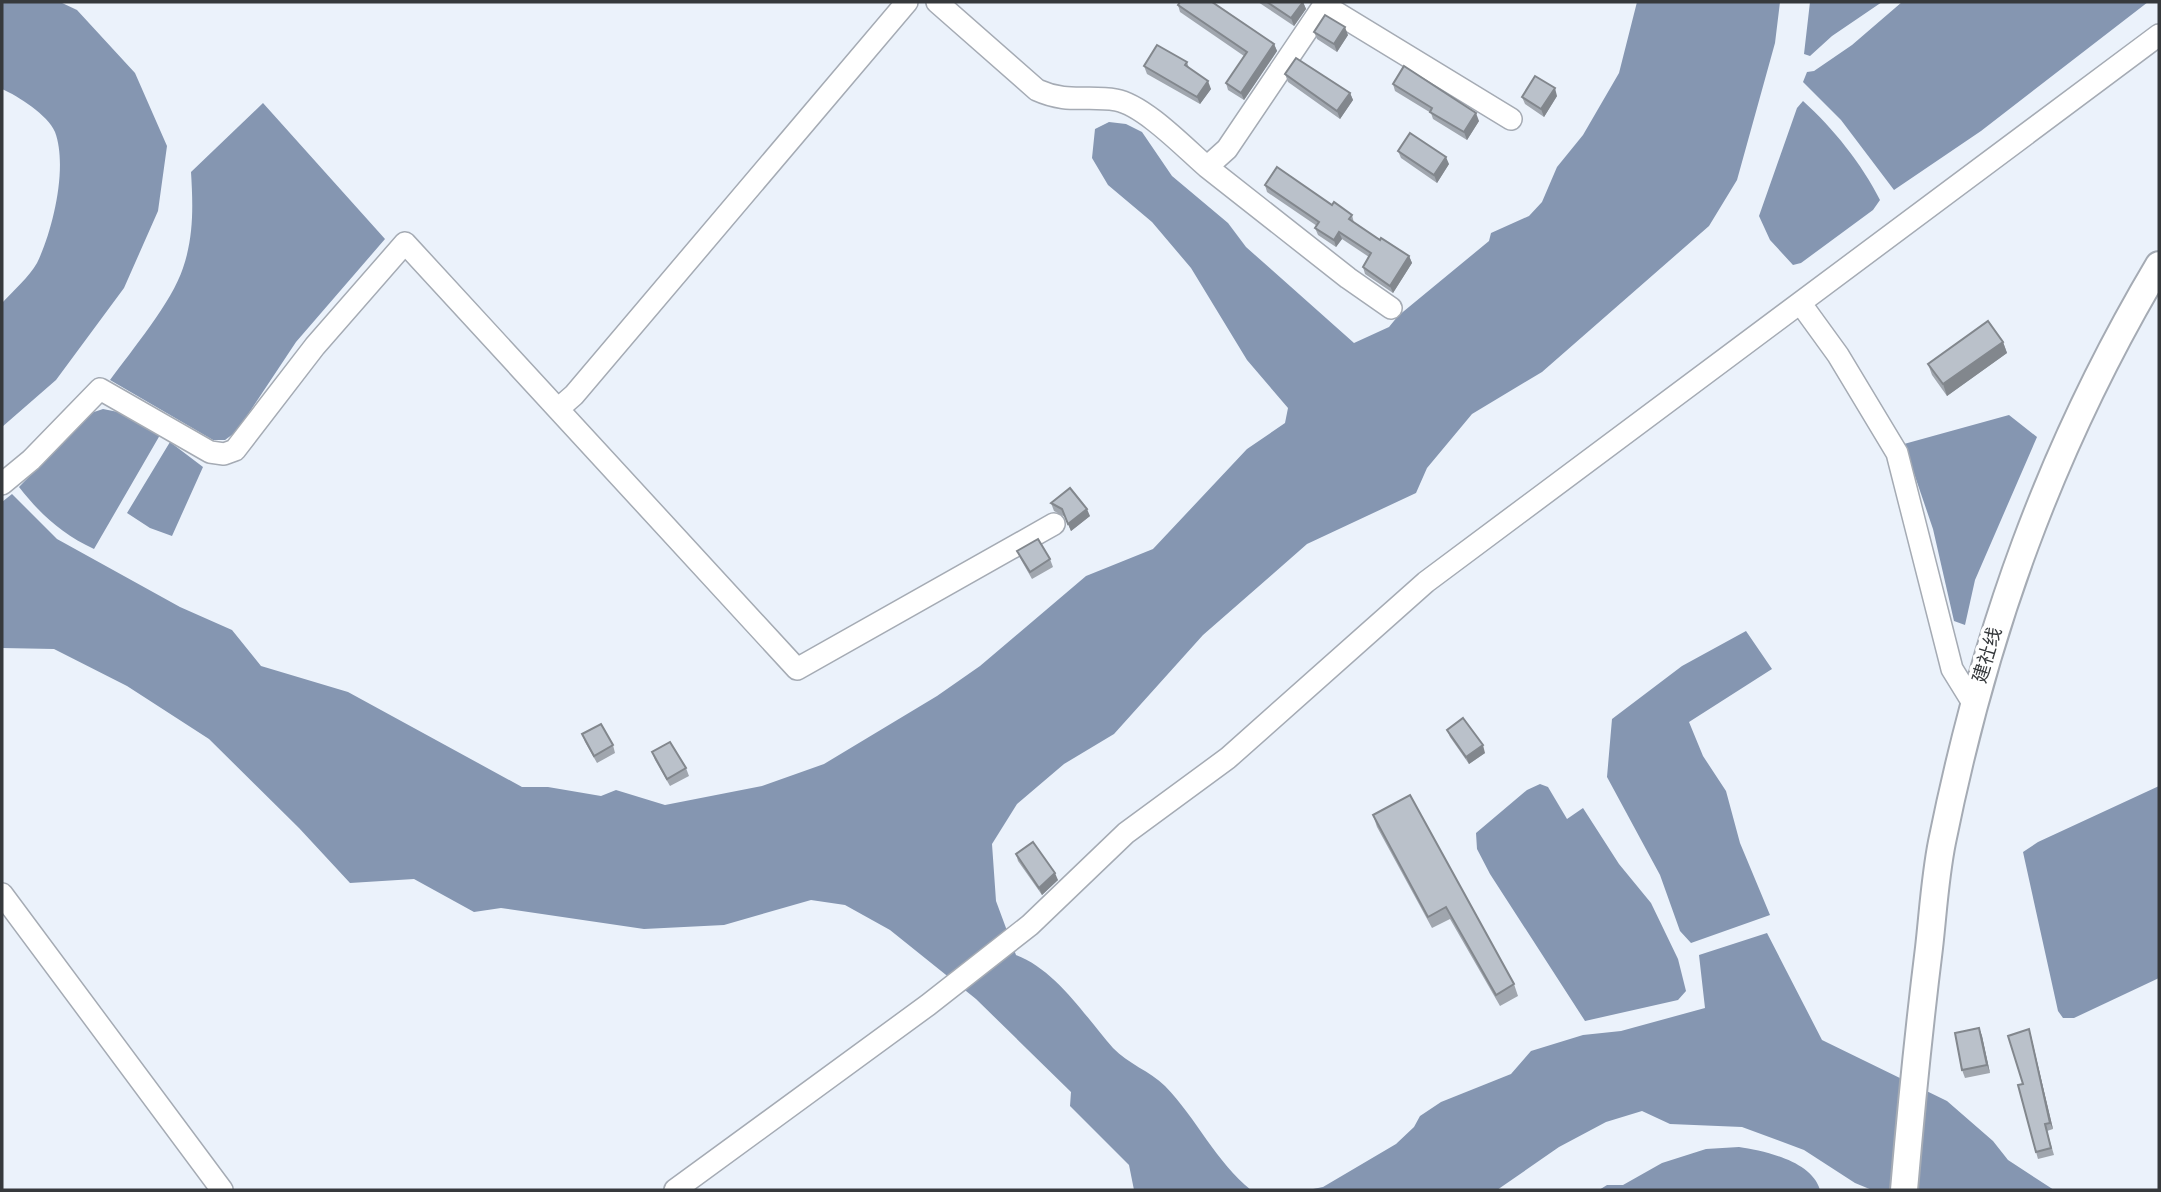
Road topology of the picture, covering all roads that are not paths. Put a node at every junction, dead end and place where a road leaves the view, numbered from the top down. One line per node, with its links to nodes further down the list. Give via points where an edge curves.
1 (907, 2): 9 (street, via 574,396)
2 (937, 2): 5 (street, via 1037,90 1057,99 1118,100 1137,108)
3 (2159, 35): 7 (street)
4 (1511, 119): 5 (street, via 1324,5 1227,149)
5 (1207, 167): 8 (street)
6 (2159, 265): 12 (main road, 建社线, via 2117,336 2065,442 2019,555)
7 (1801, 303): 12 (street, via 1897,453 1952,669); 15 (street, via 1426,582 1228,758 1126,833 1030,925)
8 (1391, 308)
9 (558, 409): 10 (street, via 405,243 314,346 235,450 210,452 100,389); 11 (street, via 797,669)
10 (2, 484)
11 (1054, 524)
12 (1973, 703): 16 (main road, 建社线, via 1942,845)
13 (2, 894): 14 (street)
14 (222, 1190)
15 (675, 1190)
16 (1903, 1190)

